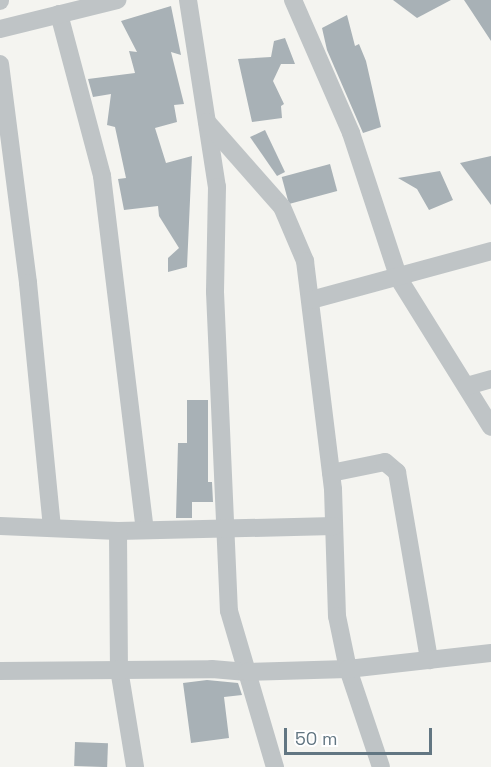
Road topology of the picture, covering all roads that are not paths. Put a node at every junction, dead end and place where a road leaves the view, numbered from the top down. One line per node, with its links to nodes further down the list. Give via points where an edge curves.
1 (117, 0): 4 (street)
2 (188, 0): 7 (street)
3 (293, 0): 10 (street, via 351,133)
4 (59, 14): 5 (street); 20 (street, via 102,176)
5 (0, 29)
6 (0, 64): 8 (street)
7 (207, 122): 11 (street, via 282,207 305,261); 18 (street, via 217,188 215,292)
8 (9, 199): 19 (street)
9 (491, 251): 10 (street)
10 (399, 279): 11 (street); 13 (street)
11 (310, 300): 15 (street)
12 (491, 379): 13 (street)
13 (467, 386): 14 (street)
14 (491, 427)
15 (331, 473): 17 (street); 23 (street, via 385,462 397,472)
16 (0, 526): 19 (street)
17 (333, 526): 18 (street); 25 (street, via 337,616)
18 (228, 527): 20 (street); 27 (street, via 229,610)
19 (52, 528): 21 (street)
20 (145, 530): 21 (street)
21 (118, 531): 24 (street)
22 (491, 653): 23 (street)
23 (429, 660): 25 (street)
24 (119, 669): 26 (street); 27 (street); 28 (street)
25 (348, 669): 27 (street); 30 (street)
26 (0, 671)
27 (247, 672): 29 (street)
28 (135, 767)
29 (275, 767)
30 (381, 767)

